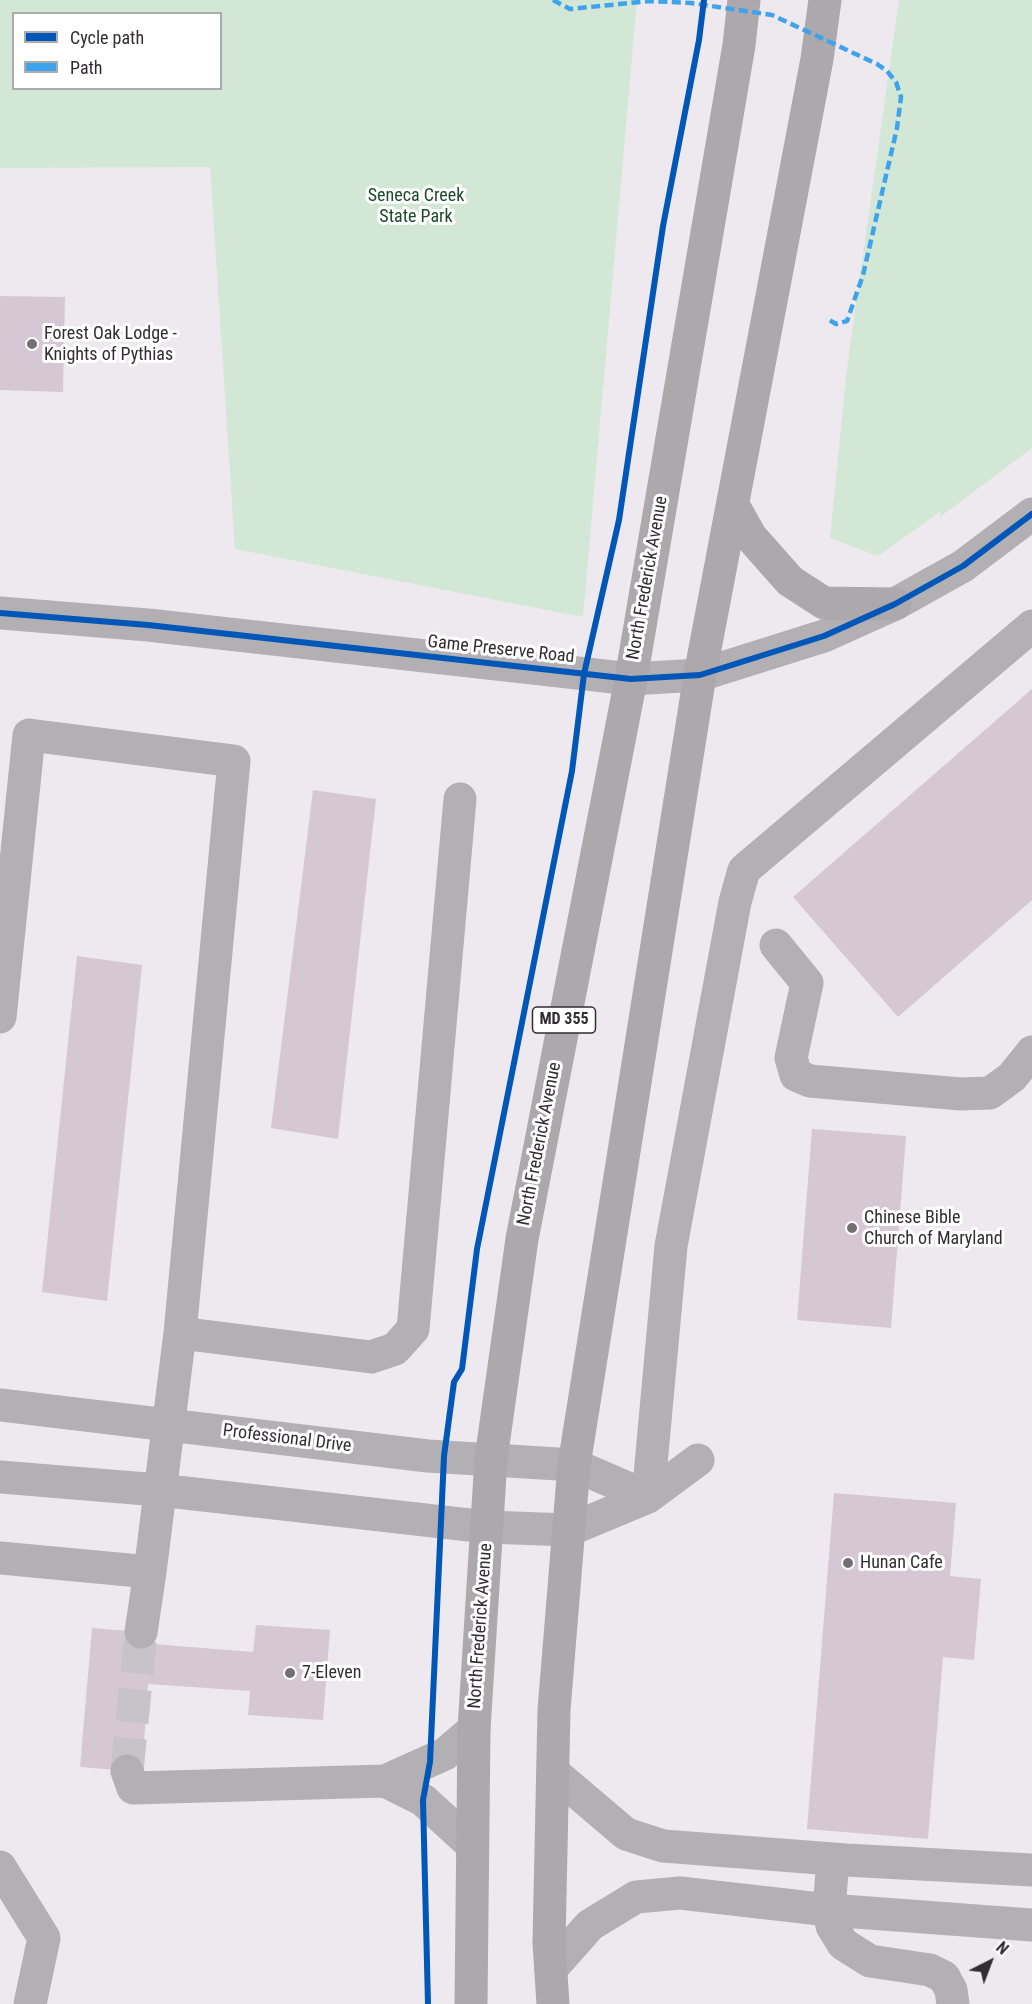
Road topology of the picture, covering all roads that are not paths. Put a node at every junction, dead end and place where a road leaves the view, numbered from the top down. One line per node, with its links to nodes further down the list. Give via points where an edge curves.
1 (744, 0): 9 (main road, North Frederick Avenue / MD 355)
2 (825, 0): 3 (main road)
3 (733, 504): 5 (main road, via 751,537 790,581 824,603); 8 (main road)
4 (1032, 514): 5 (street, Game Preserve Road, via 963,566)
5 (895, 604): 8 (street, Game Preserve Road, via 824,636)
6 (0, 613): 9 (street, Game Preserve Road, via 148,625)
7 (1032, 626): 22 (street, via 744,870 671,1246)
8 (700, 675): 9 (street, Game Preserve Road); 19 (main road)
9 (631, 679): 17 (main road, North Frederick Avenue / MD 355, via 522,1239)
10 (460, 799): 14 (street, via 413,1329 395,1349 371,1357)
11 (776, 945): 13 (street, via 807,983 791,1058 796,1075 810,1081 990,1093 1012,1077)
12 (0, 1017): 14 (street, via 29,735 234,761)
13 (1032, 1052)
14 (180, 1334): 16 (street)
15 (0, 1405): 16 (street, Professional Drive)
16 (166, 1425): 17 (street, Professional Drive, via 428,1456); 21 (street)
17 (491, 1459): 19 (street, Professional Drive); 23 (main road, North Frederick Avenue / MD 355)
18 (698, 1460): 22 (street)
19 (574, 1465): 22 (street, Professional Drive); 24 (main road)
20 (0, 1477): 21 (street)
21 (159, 1490): 23 (street); 26 (street)
22 (648, 1497): 24 (street)
23 (487, 1527): 24 (street); 28 (main road, North Frederick Avenue / MD 355)
24 (569, 1530): 30 (main road, via 554,1710)
25 (0, 1558): 26 (street)
26 (150, 1572): 27 (street)
27 (141, 1632)
28 (474, 1729): 31 (street, via 445,1754); 32 (main road, North Frederick Avenue / MD 355)
29 (127, 1771): 31 (street, via 133,1788)
30 (553, 1772): 33 (street, via 626,1834 663,1846); 38 (main road)
31 (385, 1781): 32 (street, via 423,1800)
32 (472, 1845): 40 (main road, North Frederick Avenue / MD 355)
33 (833, 1859): 35 (street); 36 (street)
34 (0, 1867): 39 (street, via 44,1938)
35 (1032, 1870)
36 (829, 1910): 37 (street); 38 (street, via 680,1893 636,1897 590,1925); 42 (street, via 832,1926 843,1944 870,1961 930,1970 944,1977)
37 (1032, 1925)
38 (551, 1969): 41 (main road)
39 (30, 2004)
40 (471, 2004)
41 (553, 2004)
42 (953, 2004)

